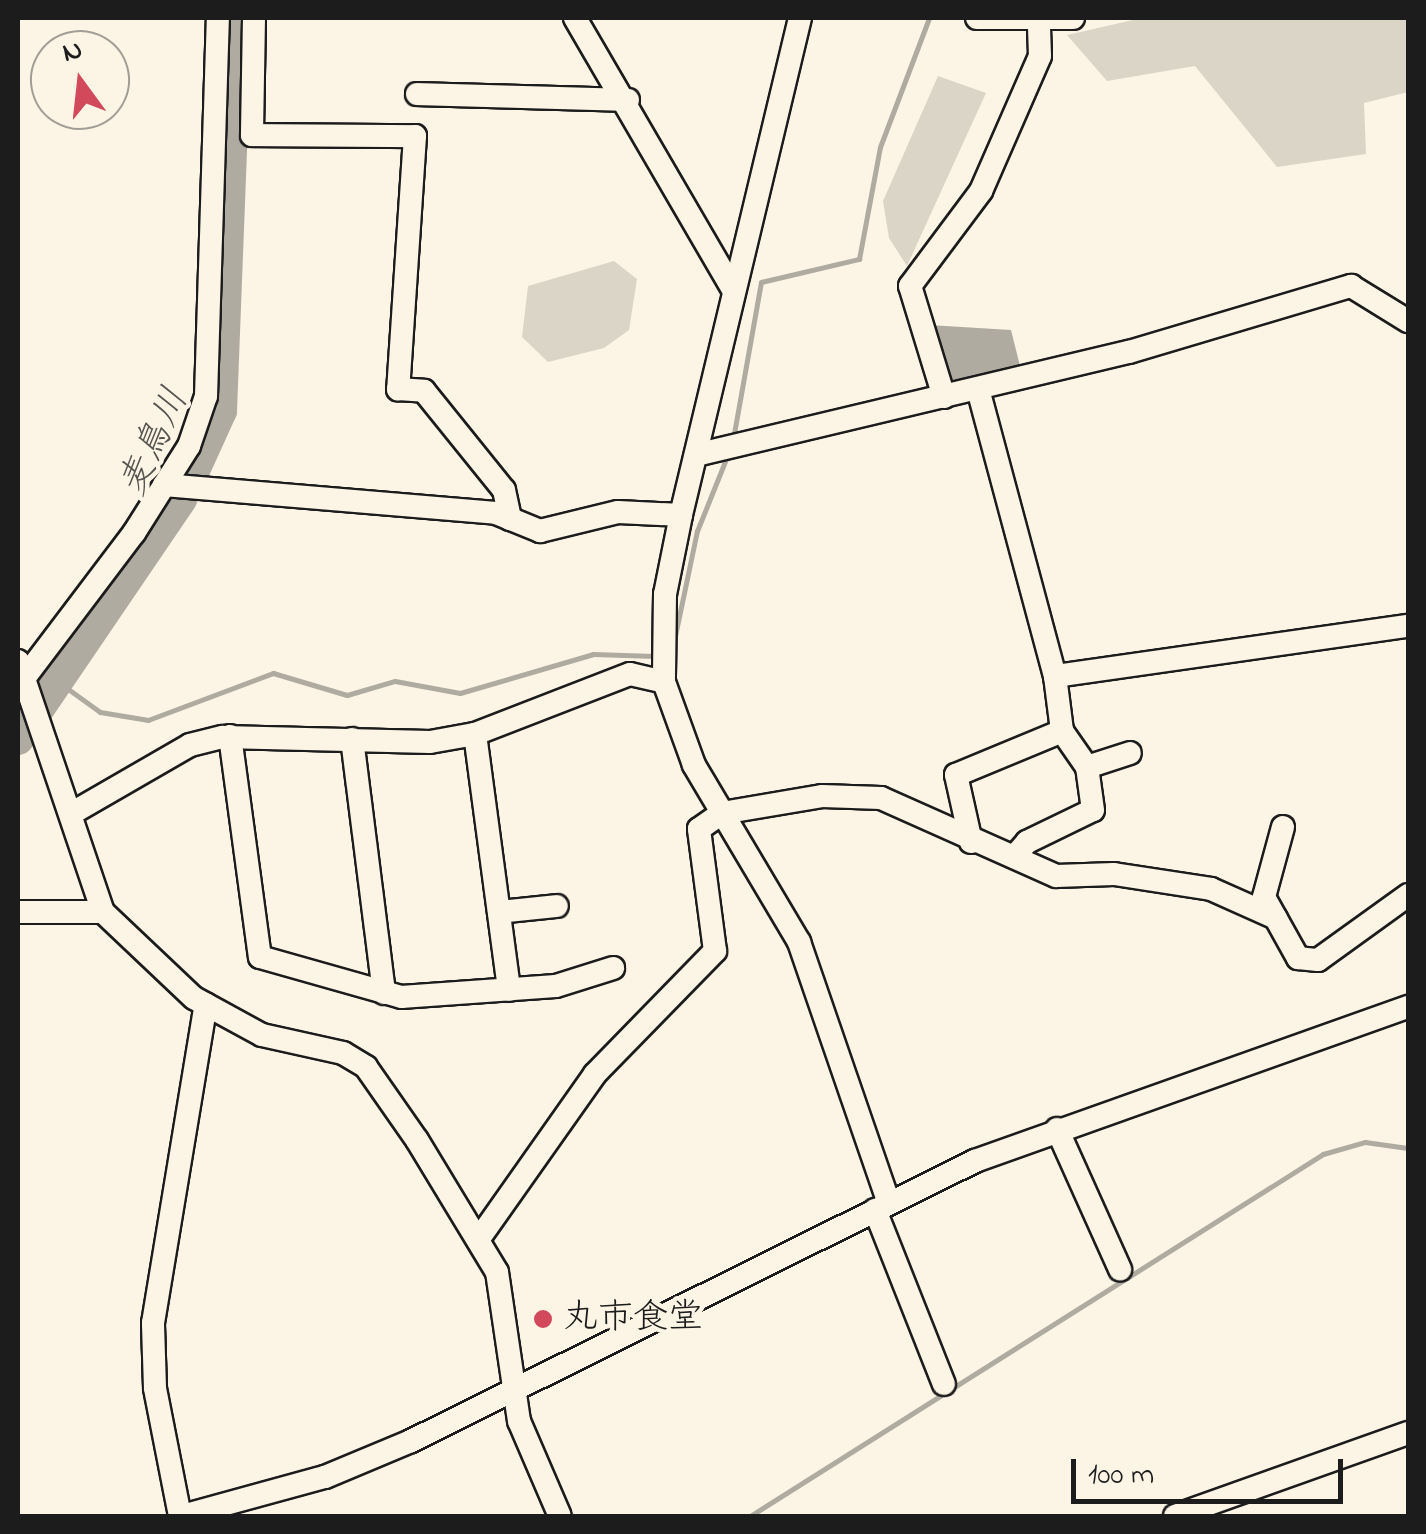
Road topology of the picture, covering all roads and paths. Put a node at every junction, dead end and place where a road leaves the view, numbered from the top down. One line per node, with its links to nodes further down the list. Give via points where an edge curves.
1 (218, 18): 15 (street, via 206,396)
2 (254, 18): 17 (street, via 252,135 415,136 398,389 424,391 504,490)
3 (576, 18): 9 (street)
4 (800, 18): 10 (street)
5 (977, 18): 7 (street)
6 (1074, 18): 7 (street)
7 (1039, 20): 13 (street, via 1040,56 981,191 910,286)
8 (417, 94): 9 (street)
9 (628, 100): 10 (street)
10 (734, 291): 14 (street)
11 (1408, 321): 12 (street, via 1351,286)
12 (978, 388): 13 (street); 20 (street)
13 (944, 396): 14 (street)
14 (696, 455): 16 (street)
15 (164, 486): 17 (street); 19 (street)
16 (681, 515): 17 (street, via 618,512 540,531); 21 (street, via 664,608)
17 (510, 519)
18 (1408, 626): 20 (street)
19 (21, 669): 28 (street)
20 (1055, 676): 22 (street)
21 (664, 682): 23 (street, via 630,674); 29 (street, via 686,748)
22 (1062, 731): 27 (street); 31 (street, via 956,775)
23 (476, 734): 25 (street); 37 (street)
24 (230, 736): 25 (street); 28 (street, via 190,745); 41 (street, via 260,958)
25 (352, 739): 41 (street)
26 (1130, 753): 27 (street)
27 (1087, 768): 32 (street, via 1093,810 1027,842)
28 (74, 812): 36 (street)
29 (722, 813): 31 (street, via 855,794 903,804); 45 (street, via 800,942); 46 (street, via 699,829 715,951 595,1074)
30 (1283, 827): 38 (street, via 1264,897)
31 (971, 842): 32 (street)
32 (1014, 857): 38 (street, via 1056,876 1114,874 1211,889)
33 (1408, 895): 38 (street, via 1307,962)
34 (557, 906): 37 (street)
35 (18, 912): 36 (street)
36 (103, 912): 42 (street)
37 (498, 912): 40 (street)
38 (1276, 918)
39 (613, 968): 40 (street, via 556,986)
40 (508, 990): 41 (street)
41 (384, 993)
42 (206, 1004): 46 (street, via 262,1034 343,1054 366,1067); 51 (street, via 153,1323 155,1388)
43 (1408, 1007): 44 (street)
44 (1057, 1128): 45 (street); 47 (street)
45 (881, 1204): 48 (street); 49 (street)
46 (478, 1240): 49 (street, via 507,1308)
47 (1120, 1270)
48 (944, 1384)
49 (516, 1385): 51 (street, via 325,1477); 52 (street, via 535,1473)
50 (1408, 1433): 53 (street)
51 (181, 1516)
52 (560, 1516)
53 (1175, 1516)

